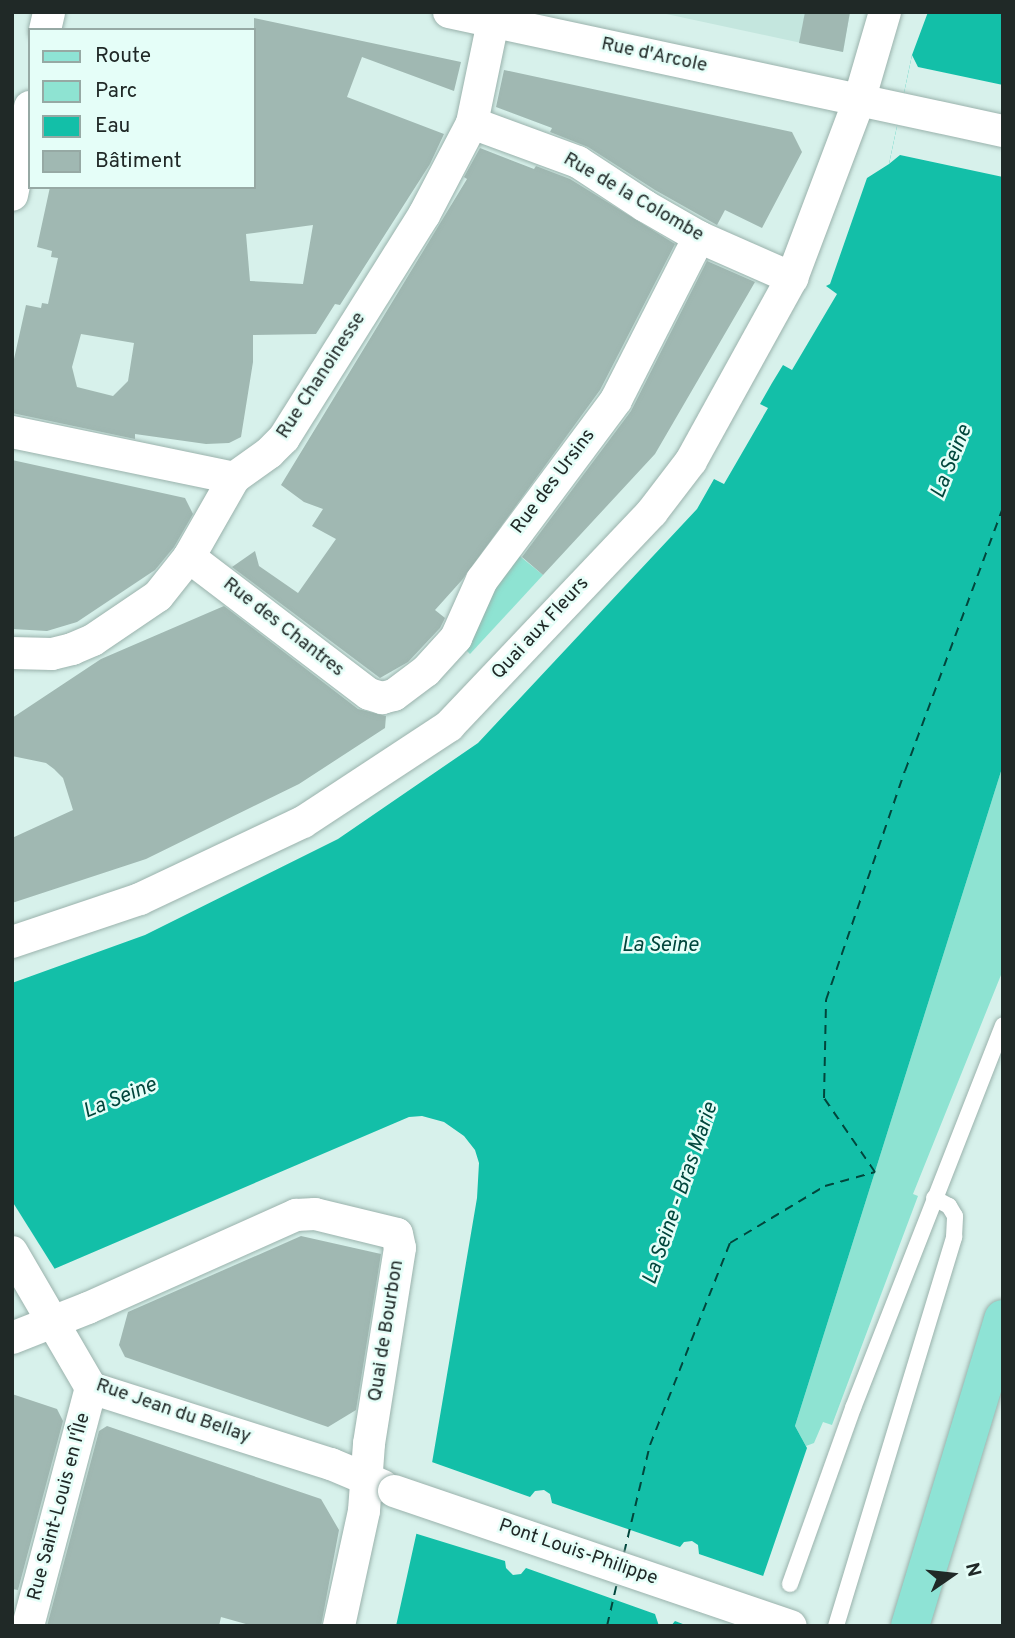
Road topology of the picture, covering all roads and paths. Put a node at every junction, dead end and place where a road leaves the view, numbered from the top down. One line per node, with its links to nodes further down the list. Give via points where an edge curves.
1 (449, 12): 3 (street, Rue d'Arcole)
2 (885, 12): 4 (street, Quai aux Fleurs)
3 (493, 22): 4 (street, Rue d'Arcole); 6 (street, Rue Chanoinesse)
4 (859, 102): 7 (street, Rue d'Arcole); 10 (street, Quai aux Fleurs)
5 (28, 117): 8 (street)
6 (472, 123): 9 (street, Rue de la Colombe, via 578,162); 12 (street, Rue Chanoinesse, via 424,215 284,438)
7 (1003, 131)
8 (12, 195)
9 (699, 237): 10 (street, Rue de la Colombe); 15 (street, Rue des Ursins, via 616,400 482,580 456,638 426,671 394,695)
10 (792, 278): 16 (street, Quai aux Fleurs, via 674,485 449,726 303,822 139,899)
11 (12, 432): 12 (street)
12 (234, 478): 13 (street, Rue Chanoinesse)
13 (189, 556): 14 (street, Rue Chanoinesse, via 158,596 93,640 62,652); 15 (street, Rue des Chantres)
14 (12, 653)
15 (378, 698)
16 (12, 942)
17 (1003, 1025): 18 (lane)
18 (934, 1198): 25 (lane); 29 (lane, via 949,1206 955,1216 954,1237)
19 (12, 1252): 20 (street, Rue Jean du Bellay)
20 (47, 1310): 22 (street); 23 (street, Rue Jean du Bellay); 24 (street, Quai de Bourbon, via 296,1215 315,1214 395,1233 400,1248)
21 (1003, 1319): 30 (main road)
22 (12, 1338)
23 (91, 1388): 24 (street, Rue Jean du Bellay, via 331,1464); 26 (street, Rue Saint-Louis en l'Île)
24 (380, 1485): 27 (street, Quai de Bourbon, via 364,1511); 28 (street, Pont Louis-Philippe, bridge)
25 (790, 1584)
26 (24, 1615)
27 (339, 1626)
28 (790, 1626)
29 (836, 1626)
30 (909, 1626)

